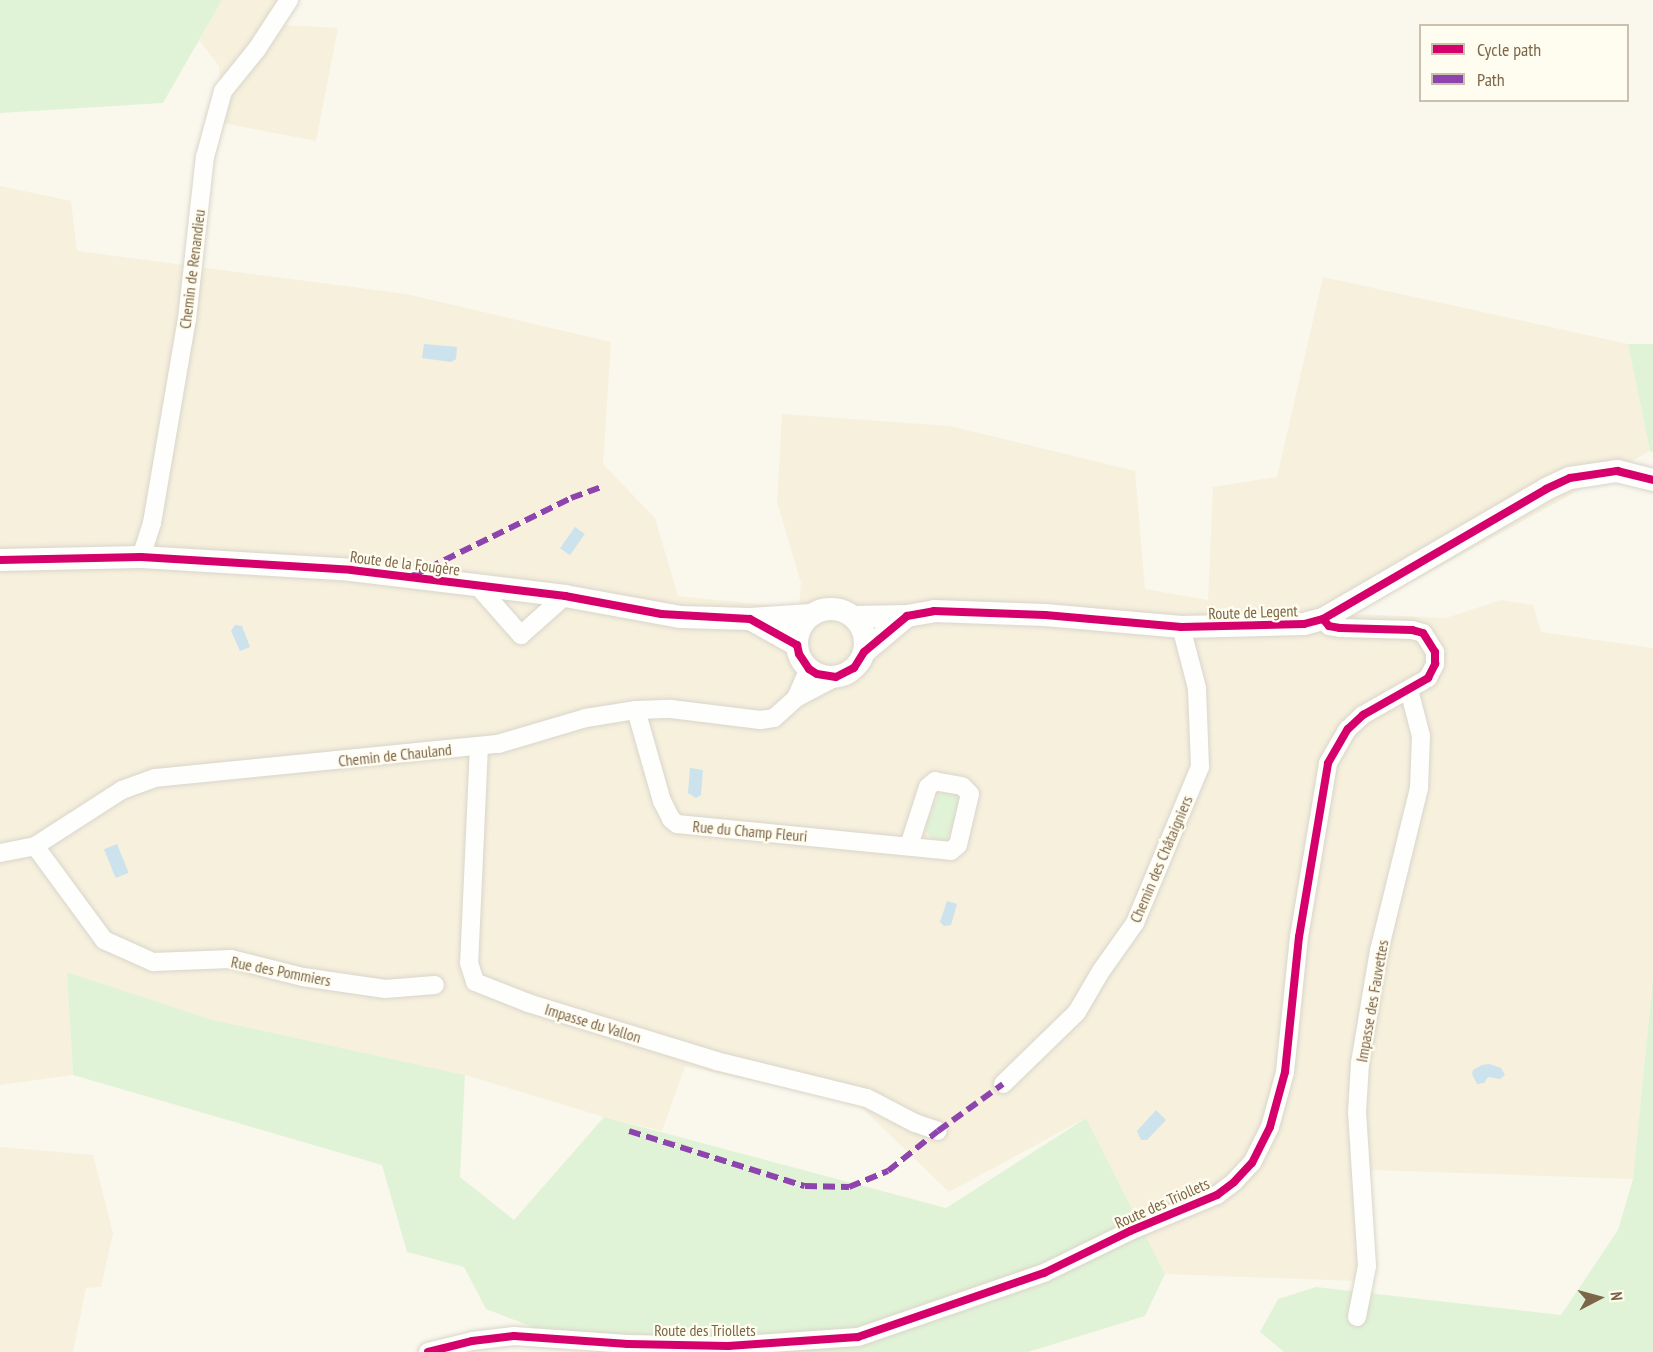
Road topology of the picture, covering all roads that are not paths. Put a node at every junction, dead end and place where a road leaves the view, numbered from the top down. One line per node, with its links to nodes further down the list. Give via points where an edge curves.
1 (289, 0): 3 (street, Chemin de Renandieu, via 223,92 208,146 185,331 152,522)
2 (1653, 480): 11 (street, Route de Legent, via 1617,471 1570,478)
3 (141, 557): 4 (street, Route de la Fougère); 5 (street, Route de la Fougère, via 351,570)
4 (0, 560)
5 (477, 585): 6 (street, Route de la Fougère); 6 (street, via 521,635)
6 (565, 596): 10 (street, Route de la Fougère, via 661,614)
7 (812, 615): 9 (street, via 834,609); 10 (street, Route de la Fougère); 13 (street, via 805,621)
8 (907, 616): 9 (street, Route de Legent); 12 (street, Route de Legent, via 934,611 1045,615); 14 (street)
9 (854, 617): 14 (street, via 863,633)
10 (750, 619): 13 (street, Route de la Fougère)
11 (1323, 619): 12 (street, Route de Legent, via 1304,624); 17 (street, Route des Triollets, via 1329,626 1340,628 1423,633 1435,652 1435,664 1428,678)
12 (1181, 627): 25 (street, Chemin des Châtaigniers, via 1197,688 1200,767 1135,923 1077,1012)
13 (797, 645): 15 (street)
14 (864, 652): 16 (street, via 854,668)
15 (809, 669): 16 (street); 18 (street, Chemin de Chauland)
16 (837, 676): 18 (street, Chemin de Chauland)
17 (1409, 690): 27 (street, Impasse des Fauvettes, via 1421,736 1419,788 1379,951 1360,1063 1357,1113 1367,1266); 28 (street, Route des Triollets, via 1363,715 1348,729 1328,763 1299,937 1285,1072 1277,1105 1252,1163 1217,1195 1044,1273 858,1337 728,1346 514,1336)
18 (796, 698): 19 (street, Chemin de Chauland, via 774,718 760,720 670,709)
19 (636, 710): 20 (street, Chemin de Chauland, via 586,718); 22 (street, Rue du Champ Fleuri, via 662,801 677,824)
20 (479, 746): 21 (street, Chemin de Chauland, via 155,778 122,790); 26 (street, Impasse du Vallon, via 469,963 475,982 528,1003 716,1062 867,1098)
21 (36, 846): 23 (street, Chemin de Chauland); 24 (street, Rue des Pommiers, via 104,940 153,962 231,959 303,977 384,989)
22 (909, 846)
23 (0, 853)
24 (435, 985)
25 (1003, 1084)
26 (938, 1131)
27 (1357, 1317)
28 (428, 1352)

